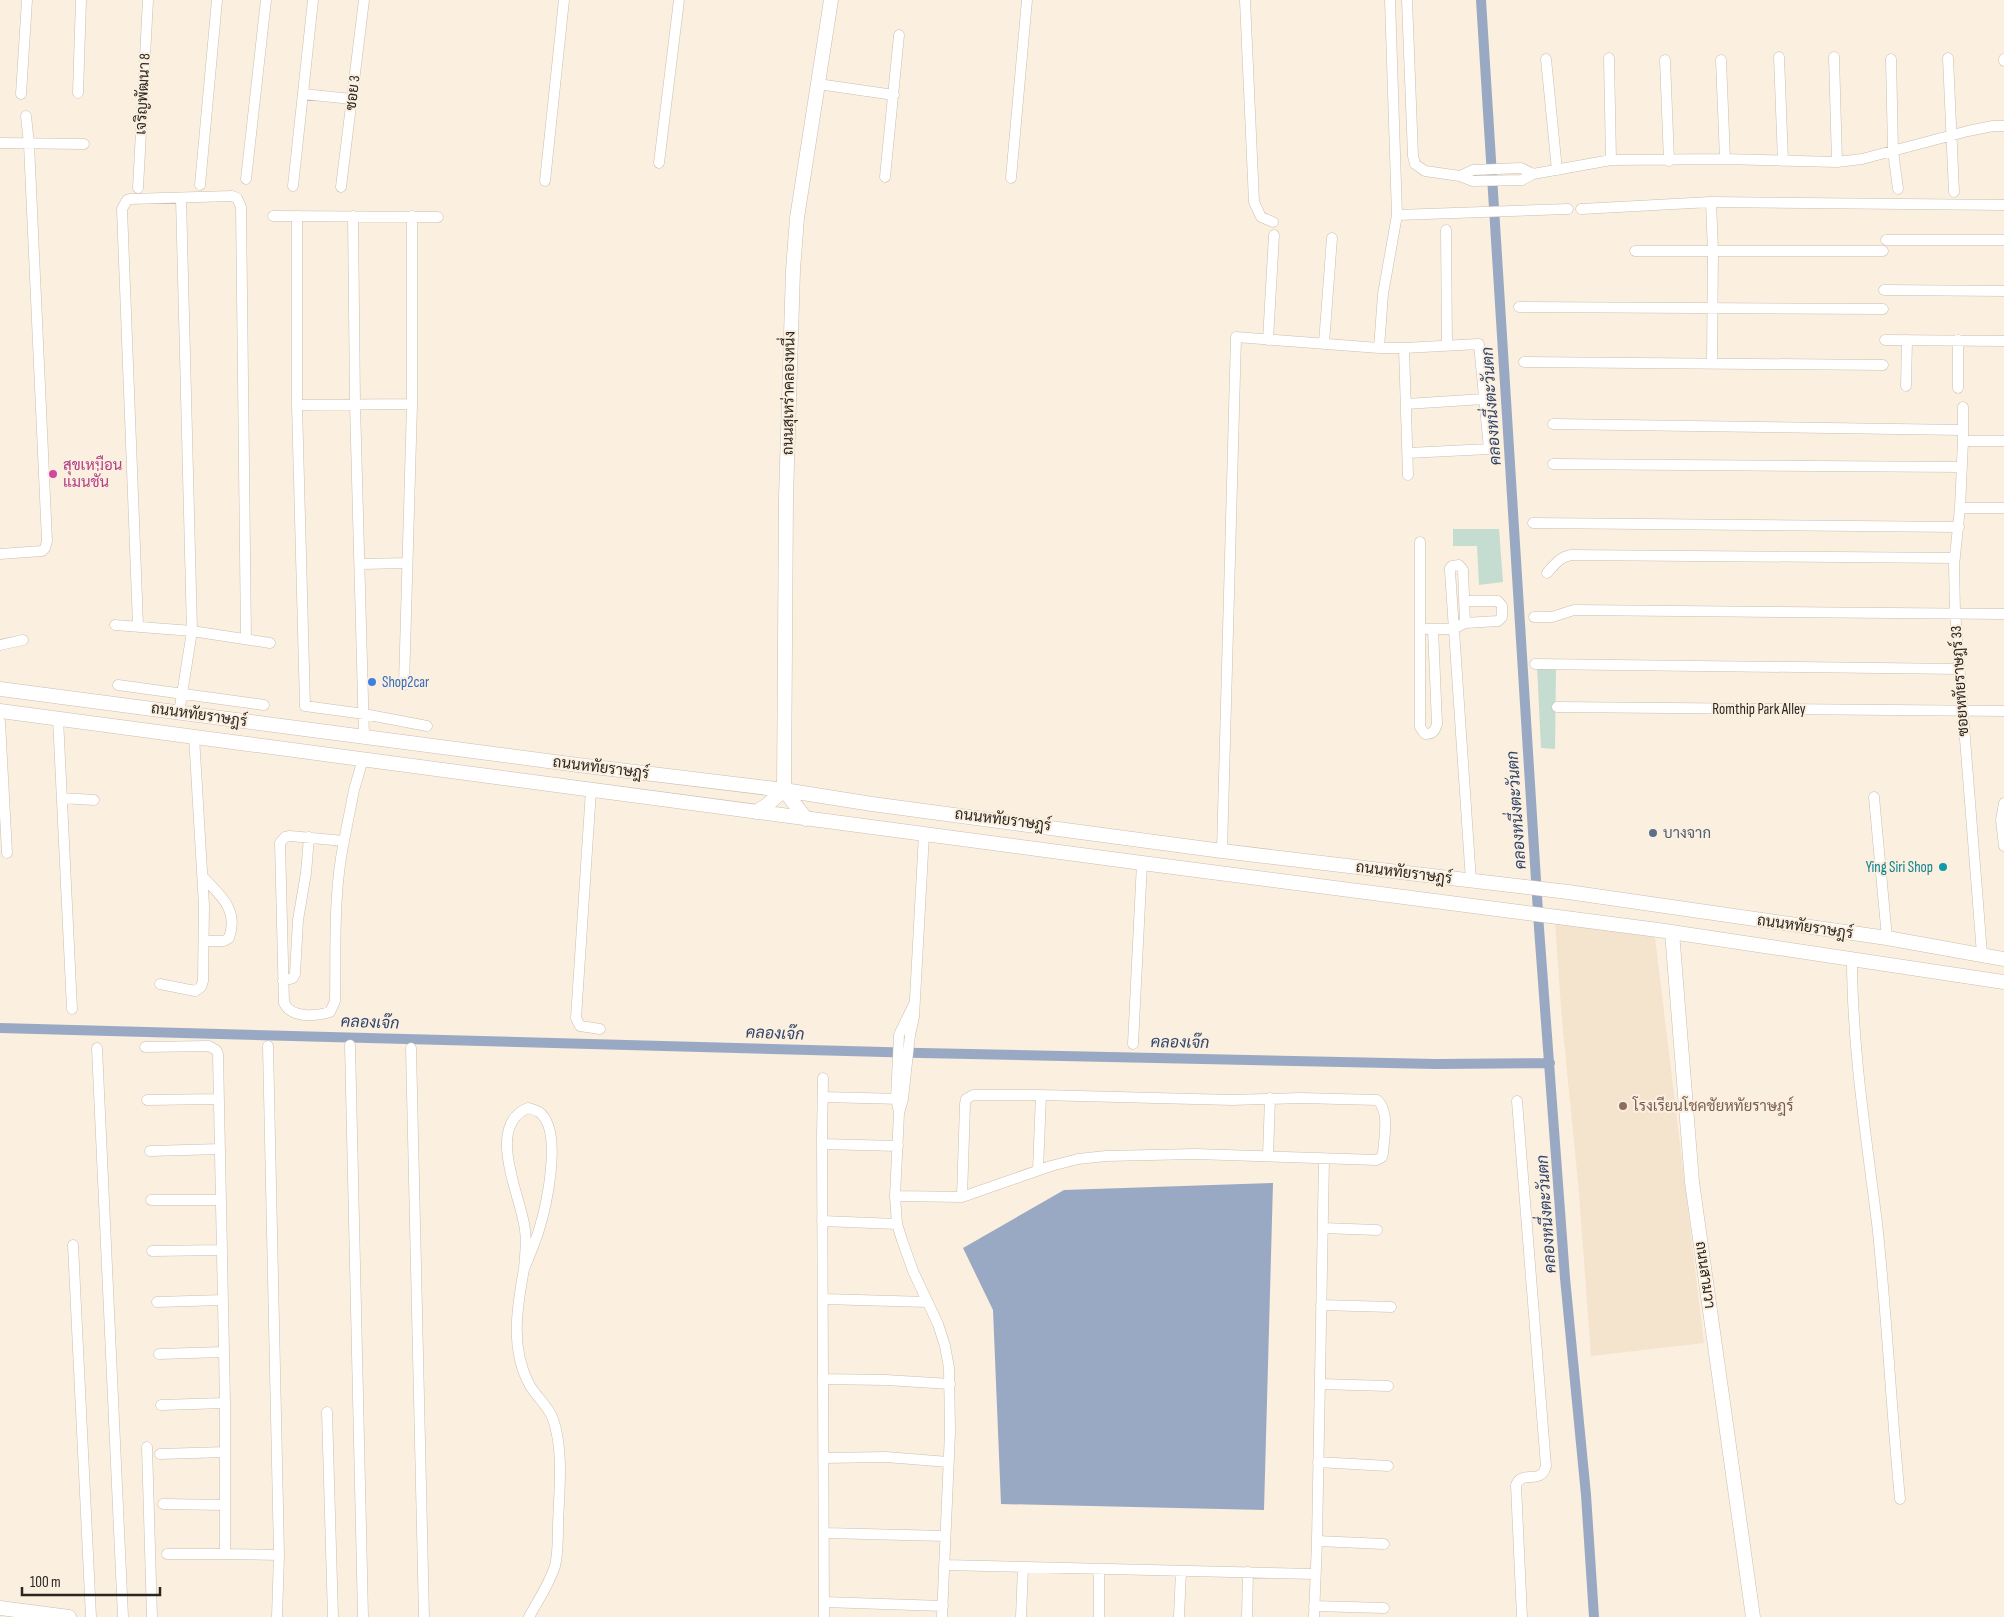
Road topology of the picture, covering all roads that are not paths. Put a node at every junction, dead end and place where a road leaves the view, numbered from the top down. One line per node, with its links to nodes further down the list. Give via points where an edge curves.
1 (27, 0): 26 (street)
2 (81, 0): 25 (street)
3 (148, 0): 53 (street, เจริญพัฒนา 8)
4 (218, 0): 50 (street)
5 (266, 0): 48 (street)
6 (313, 0): 27 (street)
7 (364, 0): 29 (street, ซอย 3)
8 (564, 0): 49 (street)
9 (679, 0): 42 (street)
10 (831, 0): 24 (main road, ถนนสุเหร่าคลองหนึ่ง)
11 (1027, 0): 47 (street)
12 (1245, 0): 67 (street, via 1254,202 1261,217)
13 (1390, 0): 61 (street)
14 (1407, 0): 45 (street, via 1414,164 1425,171)
15 (899, 35): 28 (street)
16 (1779, 57): 40 (street)
17 (1834, 57): 41 (street)
18 (1608, 58): 38 (street)
19 (1948, 58): 32 (street)
20 (1546, 59): 43 (street)
21 (1891, 59): 36 (street)
22 (1665, 60): 39 (street)
23 (1722, 60): 37 (street)
24 (818, 84): 28 (street); 155 (main road, ถนนสุเหร่าคลองหนึ่ง, via 797,218 790,324)
25 (78, 92)
26 (21, 94)
27 (303, 94): 29 (street); 51 (street)
28 (894, 95): 46 (street)
29 (352, 99): 52 (street, ซอย 3)
30 (26, 116): 34 (street)
31 (2004, 126): 32 (street)
32 (1950, 136): 36 (street); 55 (street)
33 (0, 143): 34 (street)
34 (29, 144): 35 (street); 114 (street, via 47,541 42,551)
35 (84, 144)
36 (1893, 151): 41 (street); 54 (street)
37 (1725, 159): 39 (street); 40 (street)
38 (1611, 160): 39 (street); 43 (street)
39 (1669, 161)
40 (1783, 161): 41 (street)
41 (1837, 162)
42 (659, 163)
43 (1557, 170): 44 (street)
44 (1533, 174): 45 (street, via 1522,180 1473,181); 45 (street, via 1521,168 1473,170)
45 (1460, 176)
46 (885, 177)
47 (1011, 178)
48 (246, 179)
49 (544, 181)
50 (200, 185)
51 (293, 186)
52 (341, 187)
53 (138, 188)
54 (1898, 189)
55 (1954, 192)
56 (181, 198): 125 (street, via 130,199 122,209); 129 (street); 130 (street, via 232,196 237,198 241,207)
57 (1710, 202): 58 (street); 60 (street); 74 (street)
58 (2004, 205)
59 (1568, 209): 61 (street)
60 (1581, 209)
61 (1397, 215): 88 (street, via 1383,294)
62 (272, 216): 63 (street)
63 (297, 216): 64 (street); 99 (street)
64 (353, 216): 65 (street); 96 (street)
65 (412, 216): 66 (street); 97 (street)
66 (438, 217)
67 (1272, 222)
68 (1446, 230): 87 (street)
69 (1274, 234): 81 (street)
70 (1332, 238): 86 (street)
71 (1886, 240): 72 (street)
72 (2004, 240)
73 (1635, 251): 74 (street)
74 (1713, 251): 75 (street); 79 (street)
75 (1882, 251)
76 (1884, 290): 77 (street)
77 (2004, 291)
78 (1519, 307): 79 (street)
79 (1712, 307): 80 (street); 91 (street)
80 (1883, 310)
81 (1268, 340): 86 (street); 166 (street, via 1236,337)
82 (1885, 340): 83 (street)
83 (1907, 340): 84 (street); 93 (street)
84 (1958, 340): 85 (street); 94 (street)
85 (2004, 341)
86 (1324, 343): 88 (street)
87 (1448, 346): 89 (street); 95 (street, via 1479,344)
88 (1379, 348): 89 (street)
89 (1404, 348): 98 (street)
90 (1524, 362): 91 (street)
91 (1712, 362): 92 (street)
92 (1883, 365)
93 (1906, 386)
94 (1958, 388)
95 (1484, 399): 98 (street); 105 (street, via 1489,449)
96 (355, 404): 97 (street); 99 (street); 117 (street)
97 (412, 404): 116 (street)
98 (1406, 404): 105 (street)
99 (297, 405): 146 (street, via 305,706)
100 (1963, 407): 102 (street, ซอยหทัยราษฎร์ 33)
101 (1553, 424): 102 (street)
102 (1963, 430): 103 (street, ซอยหทัยราษฎร์ 33)
103 (1964, 440): 104 (street); 107 (street, ซอยหทัยราษฎร์ 33)
104 (2004, 441)
105 (1408, 454): 108 (street)
106 (1553, 464): 107 (street)
107 (1962, 467): 109 (street, ซอยหทัยราษฎร์ 33)
108 (1408, 475)
109 (1960, 508): 110 (street); 112 (street, ซอยหทัยราษฎร์ 33)
110 (2004, 508)
111 (1533, 523): 112 (street)
112 (1959, 527): 115 (street, ซอยหทัยราษฎร์ 33)
113 (1420, 542): 126 (street)
114 (0, 554)
115 (1955, 558): 118 (street, via 1572,555 1557,561); 120 (street, ซอยหทัยราษฎร์ 33)
116 (407, 563): 117 (street); 137 (street)
117 (360, 564): 146 (street)
118 (1547, 573)
119 (1464, 601): 123 (street); 123 (street, via 1494,600 1502,606 1502,616 1498,621); 128 (street, via 1463,570 1459,565 1452,566)
120 (1955, 612): 121 (street); 122 (street, via 1574,610 1552,617); 135 (street, ซอยหทัยราษฎร์ 33)
121 (2004, 614)
122 (1534, 617)
123 (1465, 624): 128 (street)
124 (115, 625): 125 (street)
125 (138, 625): 129 (street)
126 (1420, 629): 127 (street); 127 (street, via 1420,727 1425,734 1431,734 1437,724)
127 (1433, 629): 128 (street)
128 (1453, 629): 170 (street)
129 (192, 631): 130 (street); 139 (street)
130 (246, 638): 132 (street)
131 (23, 640): 133 (street)
132 (270, 643)
133 (0, 645)
134 (1535, 664): 135 (street)
135 (1959, 669): 142 (street, ซอยหทัยราษฎร์ 33)
136 (118, 684): 139 (street)
137 (404, 685)
138 (0, 689): 145 (main road, ถนนหทัยราษฎร์)
139 (182, 693): 140 (street); 145 (street)
140 (264, 705)
141 (1556, 707): 142 (street, Romthip Park Alley)
142 (1962, 710): 144 (street, Romthip Park Alley); 174 (street, ซอยหทัยราษฎร์ 33)
143 (0, 711): 147 (main road, ถนนหทัยราษฎร์)
144 (2004, 711)
145 (179, 713): 151 (main road, ถนนหทัยราษฎร์)
146 (364, 714): 149 (street); 151 (street)
147 (58, 718): 150 (main road, ถนนหทัยราษฎร์); 157 (street)
148 (0, 722): 152 (street)
149 (427, 726)
150 (194, 736): 153 (main road, ถนนหทัยราษฎร์); 169 (street)
151 (364, 737): 155 (main road, ถนนหทัยราษฎร์)
152 (1, 758): 167 (street)
153 (363, 759): 154 (main road, ถนนหทัยราษฎร์); 164 (street)
154 (591, 790): 160 (main road, ถนนหทัยราษฎร์); 183 (street, via 576,1018 580,1026)
155 (784, 790): 160 (main road); 161 (main road); 166 (main road, ถนนหทัยราษฎร์)
156 (1874, 797): 172 (street)
157 (62, 798): 158 (street); 182 (street)
158 (94, 800)
159 (2004, 803): 165 (street, via 2001,820)
160 (756, 812): 161 (main road, ถนนหทัยราษฎร์)
161 (806, 819): 162 (main road, ถนนหทัยราษฎร์)
162 (924, 834): 168 (main road, ถนนหทัยราษฎร์); 181 (street)
163 (309, 837): 164 (street); 178 (street, via 298,920 296,974); 178 (street, via 285,837 280,843)
164 (344, 841): 178 (street, via 336,893 334,1008 330,1012 307,1016 293,1012 284,1002)
165 (2004, 846)
166 (1222, 851): 170 (main road, ถนนหทัยราษฎร์)
167 (7, 853)
168 (1142, 863): 171 (main road, ถนนหทัยราษฎร์); 185 (street)
169 (203, 877): 173 (street); 173 (street, via 223,898 231,912 233,928 224,941)
170 (1471, 881): 172 (main road, ถนนหทัยราษฎร์)
171 (1672, 932): 175 (main road, ถนนหทัยราษฎร์); 278 (main road, ถนนสามวา, via 1692,1182)
172 (1888, 938): 174 (main road, ถนนหทัยราษฎร์)
173 (204, 941): 180 (street, via 201,987 188,991)
174 (1982, 954): 176 (main road, ถนนหทัยราษฎร์); 177 (main road)
175 (1852, 958): 177 (main road, ถนนหทัยราษฎร์); 240 (street, via 1852,1001 1886,1308)
176 (2004, 959)
177 (1977, 977): 179 (main road, ถนนหทัยราษฎร์)
178 (283, 981)
179 (2004, 982)
180 (160, 984)
181 (916, 1000): 190 (street); 190 (street, via 899,1035)
182 (72, 1009)
183 (600, 1029)
184 (350, 1044): 267 (street)
185 (1133, 1044)
186 (268, 1046): 249 (street)
187 (144, 1047): 194 (street, via 214,1048 218,1054)
188 (97, 1048): 263 (street)
189 (410, 1048): 268 (street)
190 (901, 1064): 196 (street)
191 (823, 1078): 193 (street)
192 (1041, 1095): 195 (street); 205 (street); 207 (street, via 973,1095 966,1099)
193 (823, 1097): 196 (street); 199 (street)
194 (218, 1098): 197 (street); 201 (street)
195 (1270, 1098): 203 (street); 204 (street, via 1343,1098 1380,1102 1384,1116 1382,1157 1377,1160)
196 (900, 1099): 200 (street)
197 (147, 1100)
198 (1518, 1101): 277 (street, via 1546,1466 1541,1476 1522,1478 1516,1485)
199 (822, 1144): 200 (street); 210 (street)
200 (898, 1146): 206 (street)
201 (220, 1149): 202 (street); 209 (street)
202 (150, 1151)
203 (1268, 1156): 204 (street); 205 (street, via 1106,1156 1078,1159)
204 (1324, 1158): 212 (street)
205 (1038, 1170): 207 (street)
206 (895, 1196): 207 (street); 211 (street)
207 (962, 1197)
208 (151, 1200): 209 (street)
209 (221, 1200): 215 (street)
210 (822, 1221): 211 (street); 218 (street)
211 (897, 1224): 221 (street)
212 (1323, 1228): 213 (street); 222 (street)
213 (1377, 1230)
214 (74, 1245): 262 (street)
215 (222, 1250): 216 (street); 219 (street)
216 (152, 1251)
217 (524, 1269): 217 (street, via 538,1234 551,1169 550,1130 539,1112 528,1108 518,1112 513,1119 507,1146 525,1229); 269 (street, via 518,1299 518,1350 529,1383 552,1417 559,1455 555,1564 549,1582)
218 (823, 1299): 221 (street); 226 (street)
219 (223, 1300): 220 (street); 224 (street)
220 (157, 1302)
221 (927, 1302): 227 (street, via 945,1346)
222 (1321, 1305): 223 (street); 228 (street)
223 (1391, 1307)
224 (224, 1352): 225 (street); 230 (street)
225 (159, 1354)
226 (824, 1379): 227 (street); 236 (street)
227 (950, 1384): 237 (street)
228 (1320, 1384): 229 (street); 238 (street)
229 (1388, 1386)
230 (225, 1403): 231 (street); 234 (street)
231 (161, 1404)
232 (327, 1412): 266 (street)
233 (147, 1447): 264 (street)
234 (225, 1452): 235 (street); 242 (street)
235 (160, 1454)
236 (824, 1458): 237 (street, via 886,1457); 243 (street)
237 (948, 1462): 244 (street)
238 (1318, 1462): 239 (street); 245 (street)
239 (1388, 1466)
240 (1900, 1499)
241 (162, 1504): 242 (street)
242 (225, 1505): 248 (street)
243 (825, 1533): 244 (street); 256 (street)
244 (945, 1536): 250 (street)
245 (1317, 1540): 246 (street); 255 (street)
246 (1384, 1544)
247 (167, 1554): 248 (street)
248 (226, 1554): 249 (street)
249 (278, 1555): 265 (street)
250 (944, 1565): 251 (street); 257 (street)
251 (1023, 1567): 252 (street); 272 (street)
252 (1099, 1569): 253 (street); 273 (street)
253 (1181, 1571): 254 (street); 274 (street)
254 (1248, 1572): 255 (street); 275 (street)
255 (1315, 1574): 258 (street)
256 (824, 1602): 257 (street); 270 (street)
257 (943, 1606): 271 (street)
258 (1314, 1606): 260 (street); 276 (street)
259 (0, 1608): 261 (main road)
260 (1384, 1608)
261 (69, 1617)
262 (91, 1617)
263 (123, 1617)
264 (152, 1617)
265 (277, 1617)
266 (333, 1617)
267 (363, 1617)
268 (424, 1617)
269 (529, 1617)
270 (824, 1617)
271 (942, 1617)
272 (1021, 1617)
273 (1099, 1617)
274 (1180, 1617)
275 (1247, 1617)
276 (1314, 1617)
277 (1522, 1617)
278 (1753, 1617)

